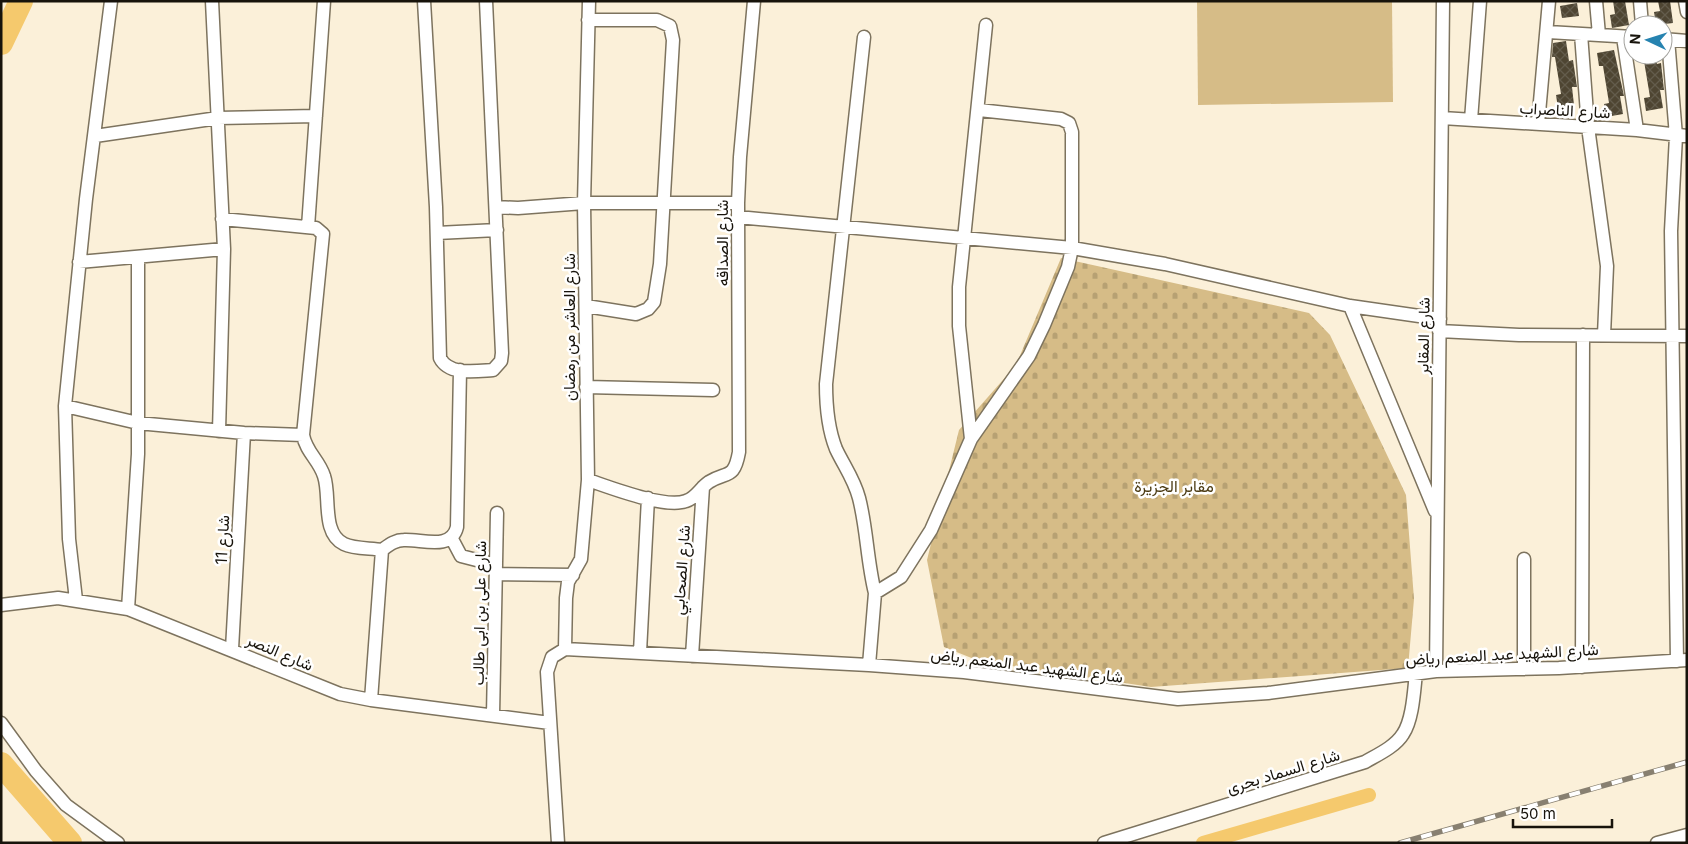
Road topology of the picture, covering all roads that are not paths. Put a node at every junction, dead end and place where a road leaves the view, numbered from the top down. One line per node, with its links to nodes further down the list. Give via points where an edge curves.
1 (111, 1): 35 (street)
2 (212, 1): 29 (street)
3 (324, 1): 28 (street)
4 (424, 1): 46 (street)
5 (486, 1): 40 (street)
6 (589, 1): 16 (street, شارع العاشر من رمضان)
7 (754, 1): 38 (street, شارع الصداقه)
8 (1443, 1): 30 (street, شارع المقابر)
9 (1480, 1): 31 (street)
10 (1549, 1): 18 (street)
11 (1596, 1): 20 (street)
12 (1640, 1): 15 (street)
13 (1685, 1): 14 (street)
14 (1687, 12)
15 (1641, 15)
16 (588, 20): 37 (street, شارع العاشر من رمضان); 39 (street, via 657,20 673,31)
17 (986, 25): 27 (street)
18 (1548, 32): 19 (street); 32 (street)
19 (1581, 34): 20 (street); 33 (street)
20 (1599, 35): 22 (street)
21 (864, 37): 43 (street)
22 (1623, 37)
23 (1673, 40): 24 (street)
24 (1687, 41)
25 (1631, 65): 34 (street)
26 (1670, 65): 36 (street)
27 (979, 110): 47 (street); 48 (street, via 1061,119 1069,123 1072,132)
28 (316, 116): 29 (street); 44 (street)
29 (218, 118): 35 (street); 42 (street)
30 (1442, 118): 31 (street, شارع الناصراب); 54 (street, شارع المقابر)
31 (1471, 120): 32 (street, شارع الناصراب)
32 (1538, 124): 33 (street, شارع الناصراب)
33 (1588, 127): 34 (street, شارع الناصراب); 56 (street, via 1607,266)
34 (1637, 130): 36 (street, شارع الناصراب)
35 (95, 136): 51 (street)
36 (1682, 136): 58 (street, via 1671,232)
37 (584, 203): 39 (street); 40 (street); 52 (street, شارع العاشر من رمضان)
38 (738, 203): 39 (street); 41 (street, شارع الصداقه)
39 (662, 204): 52 (street, via 660,264 654,302 636,314)
40 (496, 207): 45 (street)
41 (738, 217): 43 (street); 69 (street, شارع الصداقه, via 739,452 731,473)
42 (222, 218): 44 (street); 49 (street)
43 (844, 226): 47 (street); 78 (street, via 826,369 826,397 835,445 858,496)
44 (308, 227): 66 (street, via 320,230 323,238)
45 (497, 230): 46 (street); 59 (street, via 501,362 493,370)
46 (437, 233): 59 (street, via 440,358 449,367)
47 (963, 237): 48 (street); 67 (street, via 959,326)
48 (1072, 248): 53 (street, via 1156,262); 67 (street, via 1056,299 1029,356)
49 (224, 250): 50 (street); 64 (street)
50 (138, 258): 51 (street); 63 (street)
51 (79, 262): 62 (street)
52 (586, 306): 60 (street, شارع العاشر من رمضان)
53 (1350, 306): 54 (street); 72 (street)
54 (1440, 325): 55 (street); 72 (street, شارع المقابر)
55 (1583, 335): 56 (street); 88 (street)
56 (1604, 335): 58 (street)
57 (1687, 336): 58 (street)
58 (1673, 337): 86 (street)
59 (460, 370): 73 (street, via 457,528)
60 (586, 387): 61 (street); 68 (street, شارع العاشر من رمضان)
61 (712, 390)
62 (65, 406): 63 (street); 79 (street, via 69,539)
63 (138, 423): 64 (street); 81 (street)
64 (219, 431): 65 (street)
65 (244, 433): 66 (street); 82 (street, شارع 11)
66 (303, 435): 74 (street, via 305,445 324,476 334,537 345,544)
67 (971, 439): 78 (street, via 932,530 901,576)
68 (588, 480): 70 (street, شارع الصداقه); 77 (street, شارع العاشر من رمضان, via 581,559)
69 (703, 487): 70 (street, شارع الصداقه, via 694,498 684,502); 85 (street, شارع الصحابي)
70 (648, 498): 84 (street)
71 (497, 513): 76 (street, شارع على بن ابى طالب)
72 (1438, 516): 90 (street, شارع المقابر)
73 (452, 539): 74 (street, via 443,542 403,540); 76 (street, via 461,556)
74 (382, 550): 92 (street)
75 (1524, 559): 89 (street)
76 (496, 570): 77 (street); 93 (street, شارع على بن ابى طالب)
77 (573, 575): 83 (street, شارع العاشر من رمضان, via 568,582 566,598)
78 (874, 592): 87 (street)
79 (76, 600): 80 (street, شارع النصر, via 58,598); 81 (street, شارع النصر)
80 (1, 605)
81 (128, 609): 82 (street, شارع النصر)
82 (232, 649): 92 (street, شارع النصر, via 340,694)
83 (565, 649): 84 (street, شارع الشهيد عبد المنعم رياض); 95 (street, via 555,654 549,663)
84 (640, 652): 85 (street, شارع الشهيد عبد المنعم رياض)
85 (692, 656): 87 (street, شارع الشهيد عبد المنعم رياض)
86 (1682, 660): 88 (street, شارع الشهيد عبد المنعم رياض)
87 (869, 664): 91 (street, شارع الشهيد عبد المنعم رياض, via 1178,698 1268,693)
88 (1582, 667): 89 (street, شارع الشهيد عبد المنعم رياض)
89 (1524, 669): 90 (street, شارع الشهيد عبد المنعم رياض)
90 (1436, 671): 91 (street, شارع الشهيد عبد المنعم رياض)
91 (1416, 673): 99 (street, شارع السماد بحرى, via 1412,706 1403,734 1389,748 1365,762)
92 (371, 700): 93 (street, شارع النصر)
93 (493, 715): 95 (street, شارع النصر)
94 (1, 723): 97 (street, via 36,771 66,804)
95 (550, 723): 98 (street)
96 (1687, 834): 100 (street)
97 (118, 843)
98 (558, 843)
99 (1104, 843)
100 (1656, 843)

